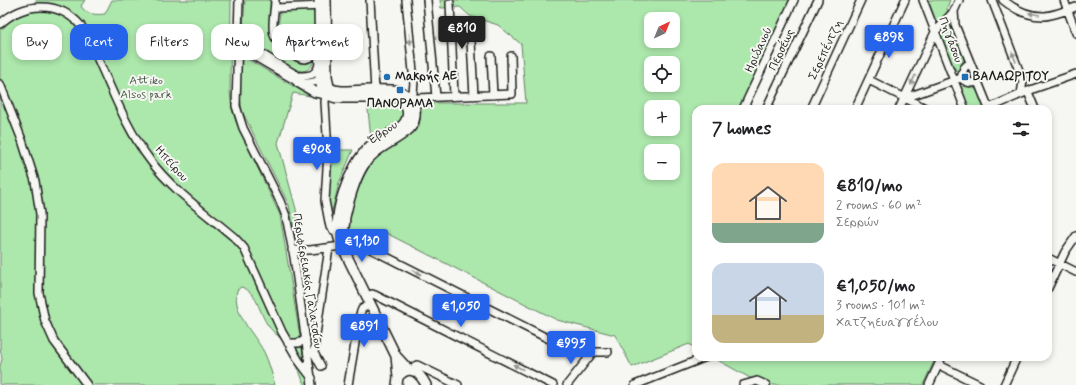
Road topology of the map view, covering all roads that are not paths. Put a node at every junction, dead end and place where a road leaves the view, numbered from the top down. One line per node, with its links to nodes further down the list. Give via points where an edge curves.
1 (239, 0): 23 (street, Περιφερειακός Γαλατσίου)
2 (275, 0): 18 (street)
3 (370, 0): 43 (street)
4 (406, 0): 50 (street, one-way to 50, via 414,82)
5 (427, 0): 49 (street)
6 (794, 0): 52 (street, Ηριδανού)
7 (818, 0): 53 (street, Περσέως)
8 (861, 0): 54 (street, Σερεπέντζη)
9 (905, 0): 38 (street)
10 (923, 0): 26 (street, Πηγάσου)
11 (959, 0): 19 (street)
12 (992, 0): 39 (street, one-way to 12)
13 (1003, 0): 20 (street, one-way to 13, via 1044,16 1029,14)
14 (1064, 0): 20 (street)
15 (322, 3): 18 (street); 25 (main road); 36 (main road)
16 (450, 3): 47 (street)
17 (1076, 7): 20 (street)
18 (275, 8): 24 (street)
19 (954, 10): 26 (street); 33 (street, via 954,25)
20 (1067, 10): 27 (street)
21 (1, 21): 71 (street, Ηπείρου, via 28,8 44,7 64,13 80,26 127,122 150,160 244,248)
22 (470, 23): 48 (street)
23 (238, 24)
24 (274, 24)
25 (321, 24)
26 (935, 32): 37 (street, Πηγάσου); 51 (street, one-way to 51)
27 (1076, 33)
28 (491, 56): 46 (street)
29 (511, 56): 46 (street, via 512,94)
30 (264, 57): 34 (street, via 298,76 312,75)
31 (237, 60): 64 (street, Περιφερειακός Γαλατσίου, via 236,106 239,118 280,201 286,216)
32 (264, 60): 40 (street)
33 (970, 62): 37 (street); 41 (street)
34 (320, 63): 36 (main road)
35 (1076, 74): 44 (street)
36 (323, 78): 40 (street, via 306,84); 43 (main road, via 334,90); 45 (main road, via 321,87)
37 (957, 79): 41 (street, via 972,84); 51 (street); 58 (street, Πηγάσου)
38 (869, 80): 51 (street); 55 (street)
39 (1023, 81): 44 (street); 44 (street)
40 (298, 82): 45 (main road, Έβρου, via 315,92)
41 (978, 82): 59 (street)
42 (0, 84): 83 (street, via 35,181 40,214 39,292 45,321 54,341)
43 (375, 91): 50 (main road, via 393,90)
44 (1027, 92): 60 (street); 61 (street)
45 (326, 94): 63 (street, via 328,152 325,201 330,227); 63 (main road, Έβρου, via 341,98 396,98 404,102 408,111 403,124 372,145 357,162 341,202)
46 (493, 95): 48 (street)
47 (454, 96): 48 (street); 49 (street)
48 (474, 96)
49 (436, 97): 50 (street)
50 (413, 98): 63 (main road, Έβρου, via 415,116 411,127 377,150 363,166 346,210)
51 (904, 98): 56 (street); 57 (street)
52 (745, 105)
53 (768, 105)
54 (812, 105)
55 (857, 105)
56 (901, 105)
57 (919, 105)
58 (964, 105)
59 (987, 105)
60 (998, 105)
61 (1033, 105)
62 (1076, 236): 66 (street)
63 (338, 242): 64 (street); 69 (main road); 72 (street, one-way to 72, via 345,236 547,338 580,345); 79 (street, via 315,341 314,353)
64 (293, 253): 70 (street, Περιφερειακός Γαλατσίου)
65 (1052, 260): 66 (street)
66 (1059, 264): 67 (street); 68 (street)
67 (1076, 272)
68 (1052, 279)
69 (368, 300): 74 (main road); 84 (street, via 360,314); 87 (street, one-way to 69, via 376,295 372,294)
70 (306, 339): 71 (street, via 299,343); 81 (street, Περιφερειακός Γαλατσίου)
71 (288, 343): 81 (street, Ηπείρου)
72 (591, 352): 73 (street); 88 (street)
73 (608, 352)
74 (396, 356): 80 (main road); 82 (main road)
75 (696, 361): 89 (street)
76 (940, 361): 78 (street)
77 (1015, 361): 94 (street)
78 (938, 365): 92 (street); 93 (street)
79 (321, 366)
80 (411, 370): 82 (main road, via 404,372); 85 (main road, via 421,376); 86 (street, via 418,365)
81 (312, 382)
82 (396, 382)
83 (87, 385)
84 (348, 385)
85 (426, 385)
86 (458, 385)
87 (552, 385)
88 (567, 385)
89 (634, 385)
90 (743, 385): 91 (street, via 757,381)
91 (766, 385)
92 (929, 385)
93 (980, 385)
94 (1004, 385)

